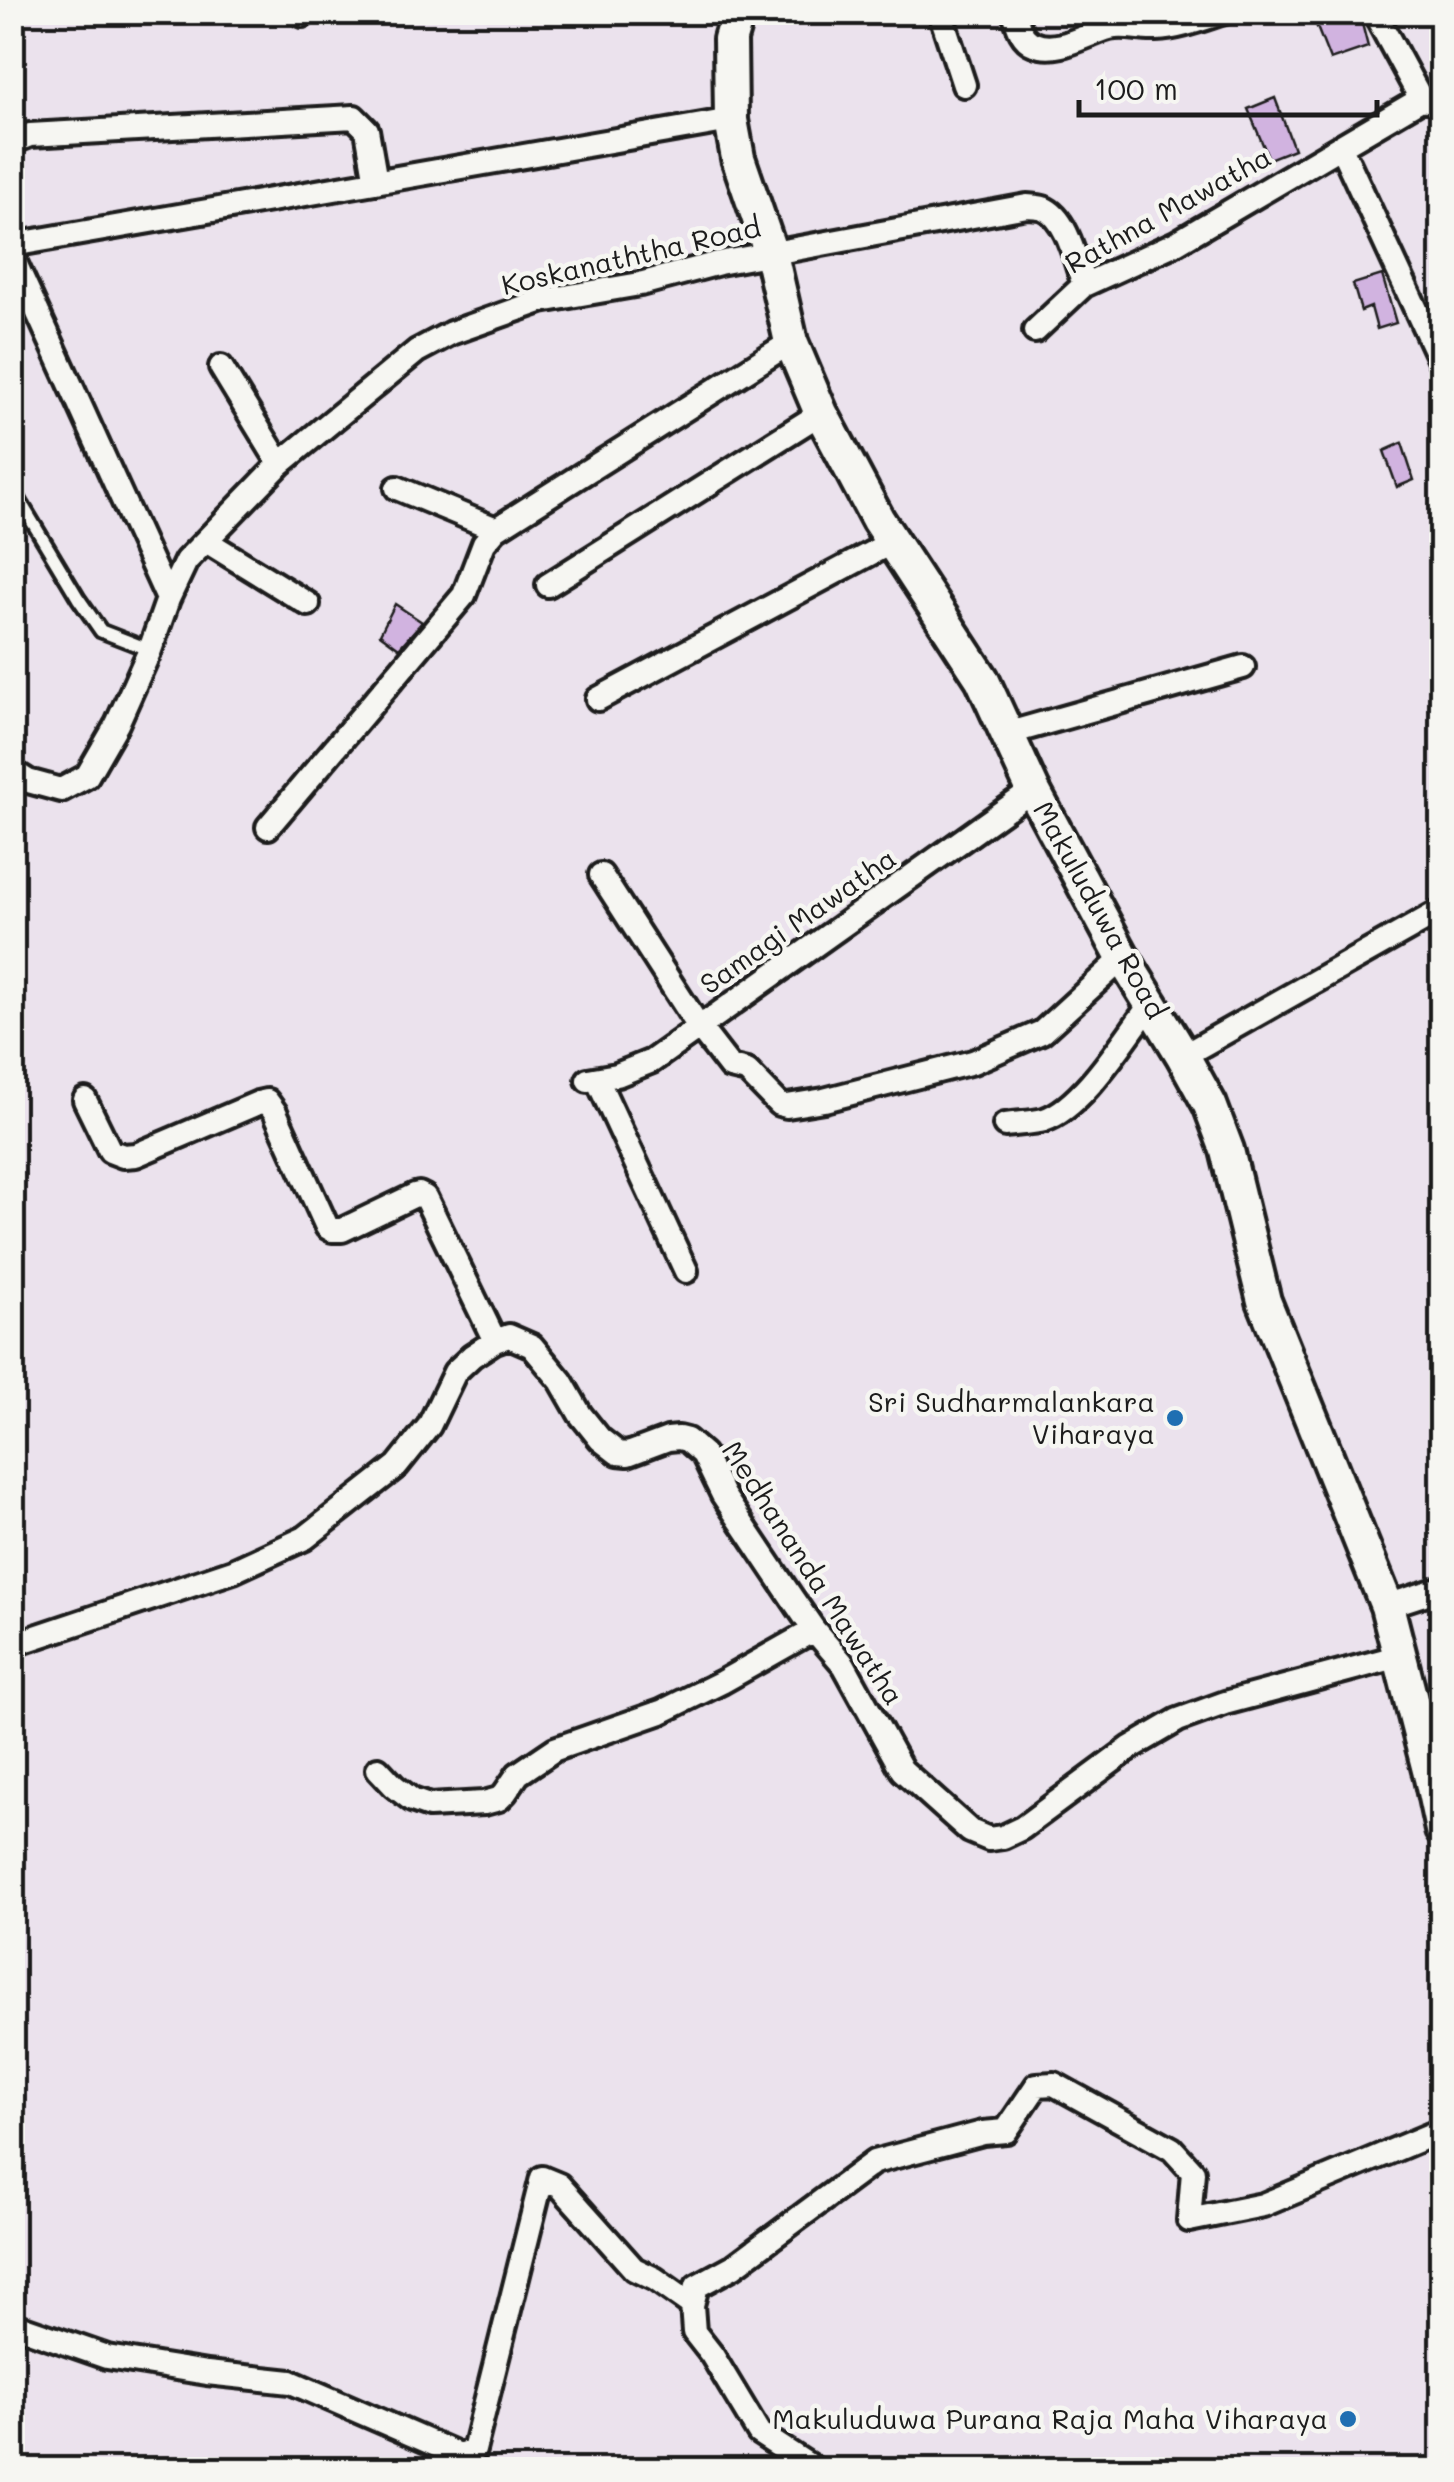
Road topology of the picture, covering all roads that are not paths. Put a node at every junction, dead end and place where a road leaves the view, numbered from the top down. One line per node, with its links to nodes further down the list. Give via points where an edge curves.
1 (738, 12): 8 (street, Makuluduwa Road, via 730,39)
2 (940, 12): 6 (street)
3 (1014, 12): 4 (street, via 1026,39 1041,46 1114,27 1169,28)
4 (1224, 12)
5 (1374, 12): 7 (street)
6 (964, 85)
7 (1431, 100): 10 (street, Rathna Mawatha)
8 (731, 120): 11 (street); 13 (street, Makuluduwa Road)
9 (12, 142): 11 (street, via 30,135 354,118 367,130)
10 (1341, 147): 15 (street, Rathna Mawatha, via 1176,243); 18 (street)
11 (376, 182): 12 (street)
12 (12, 245)
13 (771, 254): 15 (street, Koskanaththa Road, via 1027,206 1056,218); 17 (street, Makuluduwa Road); 21 (street, Koskanaththa Road, via 541,301 451,333 417,351)
14 (12, 256): 28 (street)
15 (1084, 285): 16 (street, Rathna Mawatha)
16 (1035, 331)
17 (791, 342): 20 (street, Makuluduwa Road); 24 (street)
18 (1440, 360)
19 (221, 367): 21 (street)
20 (822, 413): 26 (street, Makuluduwa Road); 27 (street)
21 (280, 464): 25 (street, Koskanaththa Road)
22 (12, 488): 30 (lane, via 101,630)
23 (397, 488): 24 (street)
24 (496, 529): 36 (street, via 464,595)
25 (206, 541): 28 (street, Koskanaththa Road, via 186,561); 29 (street)
26 (892, 542): 32 (street); 33 (street, Makuluduwa Road, via 982,679)
27 (548, 584)
28 (168, 599): 30 (street, Koskanaththa Road)
29 (308, 604)
30 (150, 650): 34 (street, Koskanaththa Road, via 87,776 61,790)
31 (1243, 667): 33 (street)
32 (598, 698)
33 (1006, 734): 35 (street, Makuluduwa Road)
34 (12, 770)
35 (1033, 790): 39 (street, Makuluduwa Road); 41 (street, Samagi Mawatha)
36 (268, 827)
37 (601, 875): 41 (street)
38 (1442, 910): 42 (street)
39 (1124, 958): 40 (street, Makuluduwa Road); 41 (street, via 1042,1032 973,1062 796,1106 779,1104 754,1076 730,1067)
40 (1150, 1004): 42 (street, Makuluduwa Road); 44 (street, via 1068,1107 1043,1120)
41 (700, 1028): 45 (street, Samagi Mawatha, via 652,1061 592,1079)
42 (1184, 1056): 48 (street, Makuluduwa Road, via 1227,1150 1264,1301)
43 (85, 1100): 46 (street, via 110,1151 123,1156 267,1101 326,1227 342,1230 415,1195 425,1197)
44 (1005, 1125)
45 (686, 1272)
46 (495, 1340): 49 (street, Medhananda Mawatha, via 509,1336 532,1346 600,1440 618,1453 680,1438 703,1454); 50 (street, via 455,1372 429,1426 397,1466 305,1538 233,1571)
47 (1442, 1588): 48 (street)
48 (1387, 1606): 51 (street, Makuluduwa Road)
49 (814, 1630): 51 (street, Medhananda Mawatha, via 844,1665 902,1770 970,1831 989,1839 1022,1828 1178,1720); 52 (street, via 661,1712 556,1749 518,1774 499,1799 429,1806 412,1800)
50 (12, 1646)
51 (1400, 1656): 53 (street, Makuluduwa Road)
52 (378, 1769)
53 (1442, 1830)
54 (1442, 2130): 55 (street, via 1263,2205 1189,2220 1193,2172 1172,2148 1054,2084 1037,2085 1006,2130 874,2162 697,2286)
55 (692, 2305): 56 (street, via 634,2269 559,2185 542,2178 474,2450 460,2455 291,2382 107,2357); 57 (street, via 694,2332 759,2433)
56 (12, 2324)
57 (816, 2470)

